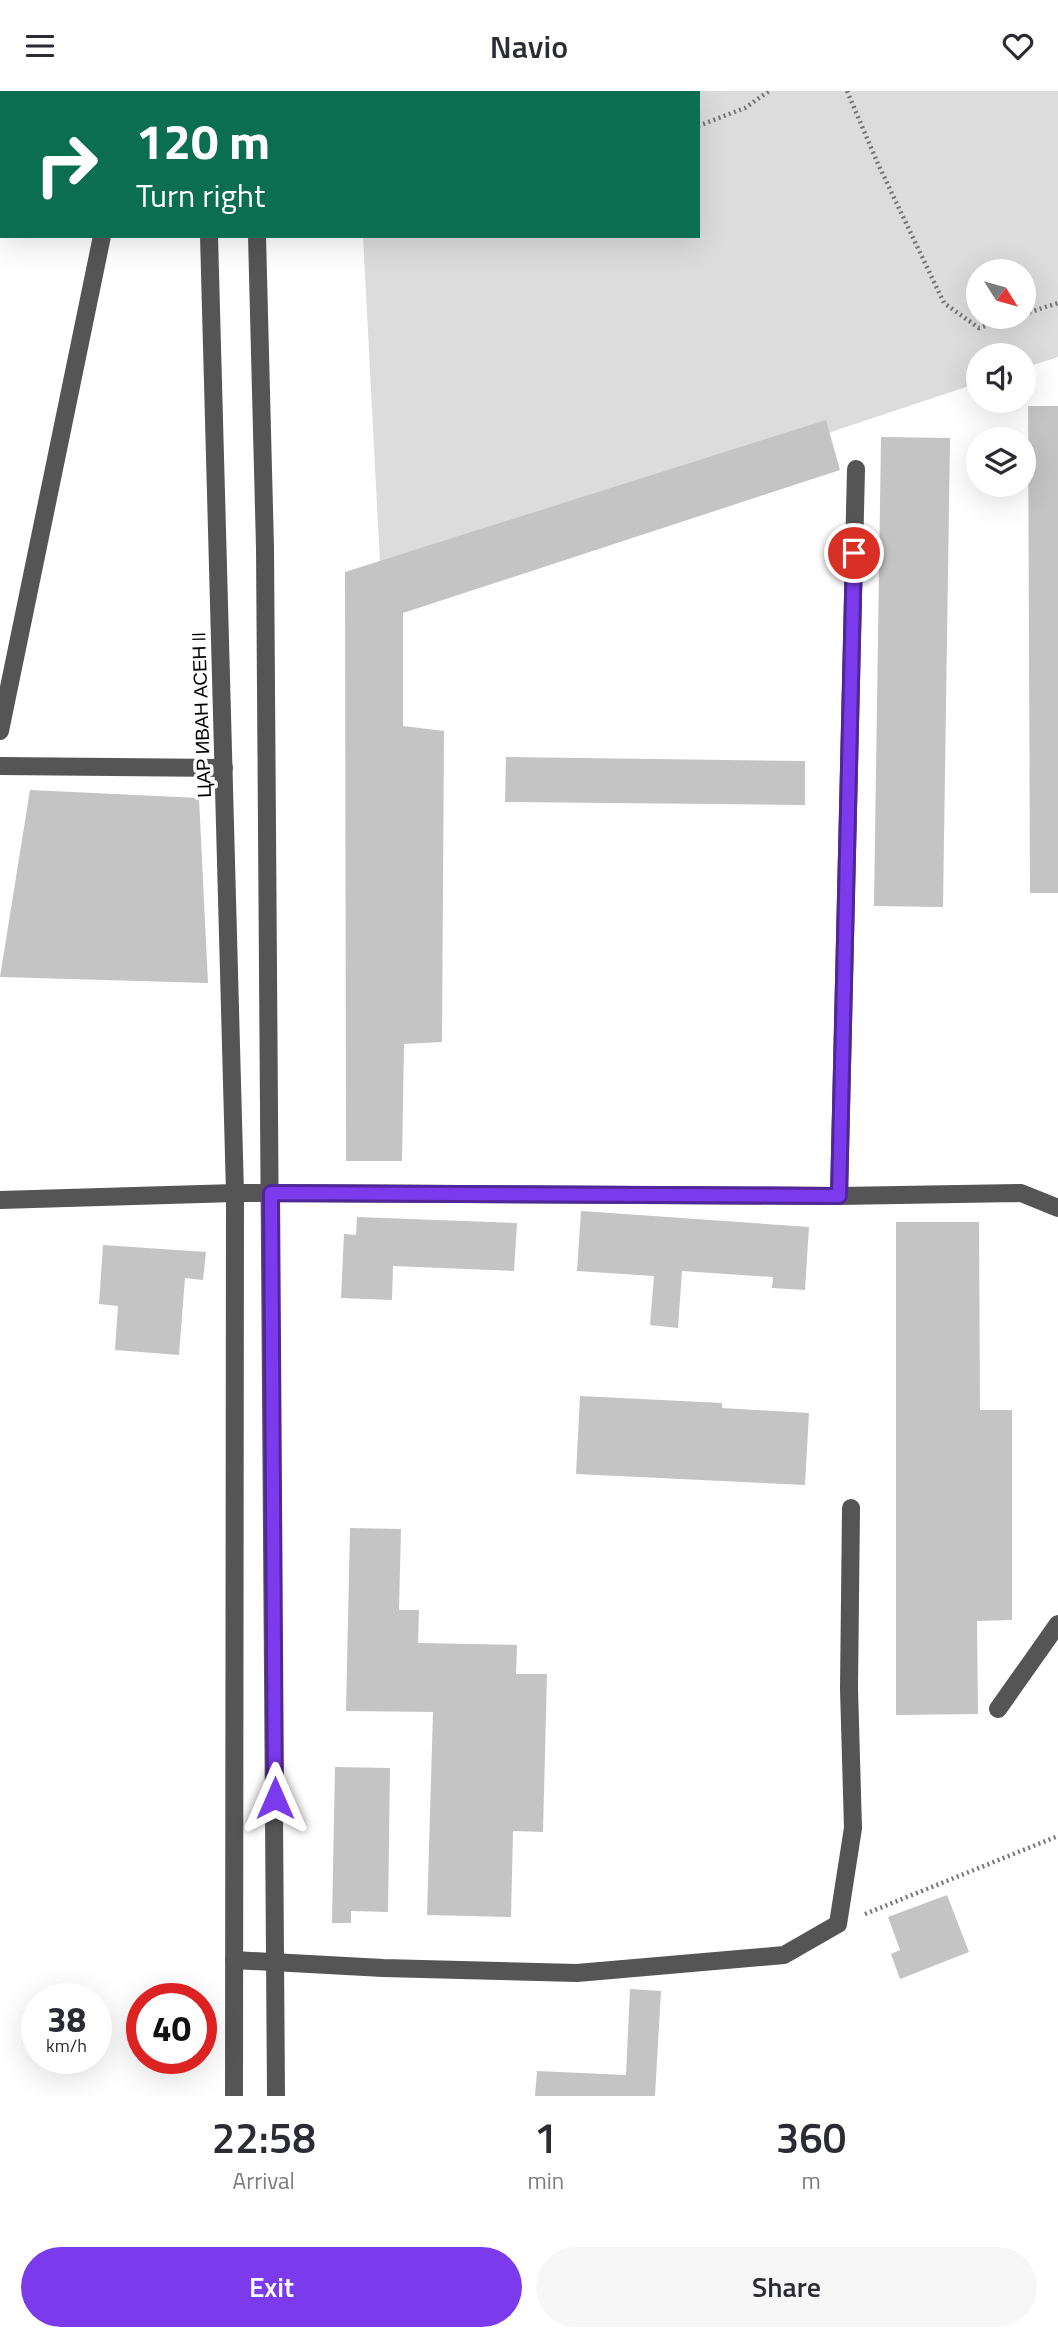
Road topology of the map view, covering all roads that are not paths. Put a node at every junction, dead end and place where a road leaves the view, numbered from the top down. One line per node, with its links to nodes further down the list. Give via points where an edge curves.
1 (102, 238): 5 (street)
2 (209, 238): 7 (street, ЦАР ИВАН АСЕН II)
3 (257, 238): 9 (street)
4 (856, 469): 10 (street)
5 (0, 731)
6 (0, 766): 7 (street)
7 (224, 768): 8 (street, ЦАР ИВАН АСЕН II)
8 (235, 1193): 9 (street); 11 (street); 16 (street, ЦАР ИВАН АСЕН II)
9 (271, 1193): 10 (street); 17 (street)
10 (839, 1196): 12 (street, via 1021,1193)
11 (0, 1200)
12 (1058, 1208)
13 (851, 1509): 17 (street, via 853,1828 838,1924 784,1955 577,1973)
14 (1058, 1624): 15 (street)
15 (998, 1709)
16 (234, 1960): 17 (street); 18 (street, ЦАР ИВАН АСЕН II)
17 (275, 1962): 19 (street)
18 (234, 2096)
19 (276, 2096)

